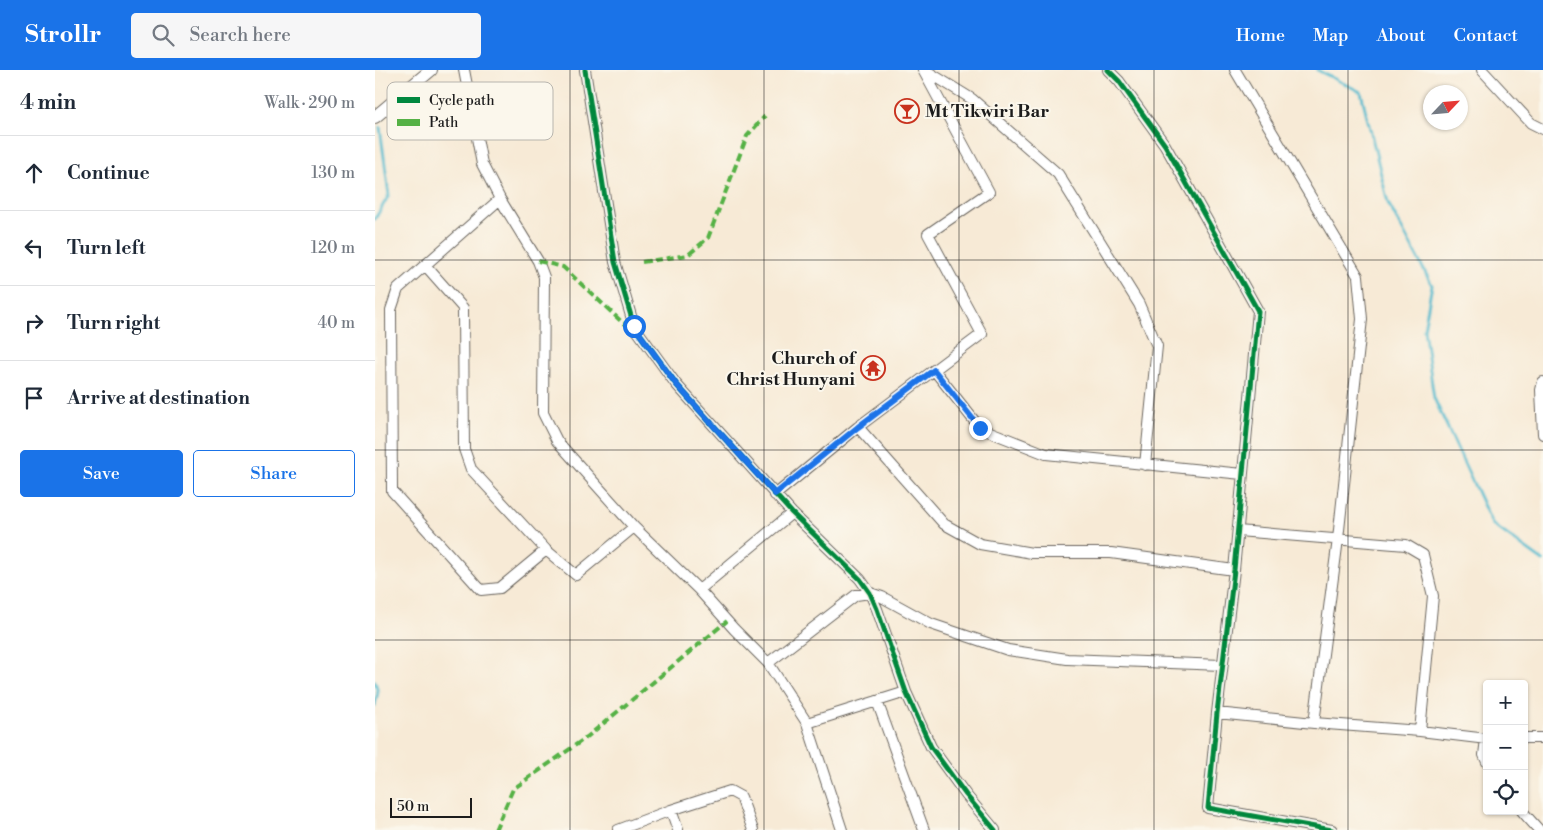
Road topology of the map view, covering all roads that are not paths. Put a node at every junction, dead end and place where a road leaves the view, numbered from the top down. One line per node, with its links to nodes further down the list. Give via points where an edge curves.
1 (431, 70): 7 (street)
2 (585, 70): 20 (street, via 615,262 634,326 676,384)
3 (924, 70): 14 (street, via 989,192 927,234 982,334); 18 (street, via 971,99 1058,174 1139,304 1157,346)
4 (1108, 70): 19 (street, via 1165,145 1257,311)
5 (1235, 70): 24 (street, via 1358,276 1362,319)
6 (1482, 70): 10 (street, via 1531,123)
7 (417, 82)
8 (387, 107): 9 (street)
9 (375, 117)
10 (1543, 130)
11 (477, 140): 12 (street, via 482,164)
12 (501, 199): 13 (street); 22 (street, via 544,277 543,413 557,441)
13 (425, 265): 25 (street, via 463,308 464,449 471,469); 25 (street, via 398,289 391,310 392,491 481,590 499,588)
14 (934, 370): 16 (street); 18 (street, via 980,428 1046,454)
15 (1543, 382): 17 (street)
16 (858, 427): 20 (street); 26 (street, via 944,524 980,544 1032,553 1111,553)
17 (1543, 434)
18 (1145, 465): 19 (street)
19 (1242, 474): 23 (street)
20 (775, 494): 21 (street)
21 (792, 513): 27 (street); 28 (street, via 860,579)
22 (634, 527): 25 (street, via 576,574); 27 (street)
23 (1238, 531): 24 (street); 26 (street)
24 (1338, 539): 35 (street); 36 (street, via 1406,545 1423,556 1433,596)
25 (546, 550)
26 (1234, 570): 30 (street)
27 (699, 590): 29 (street)
28 (870, 593): 29 (street, via 856,595); 30 (street, via 931,624 1008,650 1067,659); 31 (street)
29 (768, 663): 34 (street)
30 (1222, 665): 33 (street)
31 (906, 692): 32 (street); 47 (street, via 931,747)
32 (877, 701): 34 (street); 46 (street)
33 (1217, 713): 35 (street); 48 (street, via 1208,808)
34 (807, 723): 45 (street)
35 (1314, 723): 36 (street)
36 (1420, 731): 39 (street)
37 (1528, 738): 38 (street)
38 (1543, 738)
39 (1483, 739)
40 (671, 810): 42 (street); 43 (street); 44 (street, via 730,791 741,797)
41 (1525, 815): 49 (street)
42 (617, 830)
43 (678, 830)
44 (753, 830)
45 (841, 830)
46 (924, 830)
47 (995, 830)
48 (1332, 830)
49 (1539, 830)

